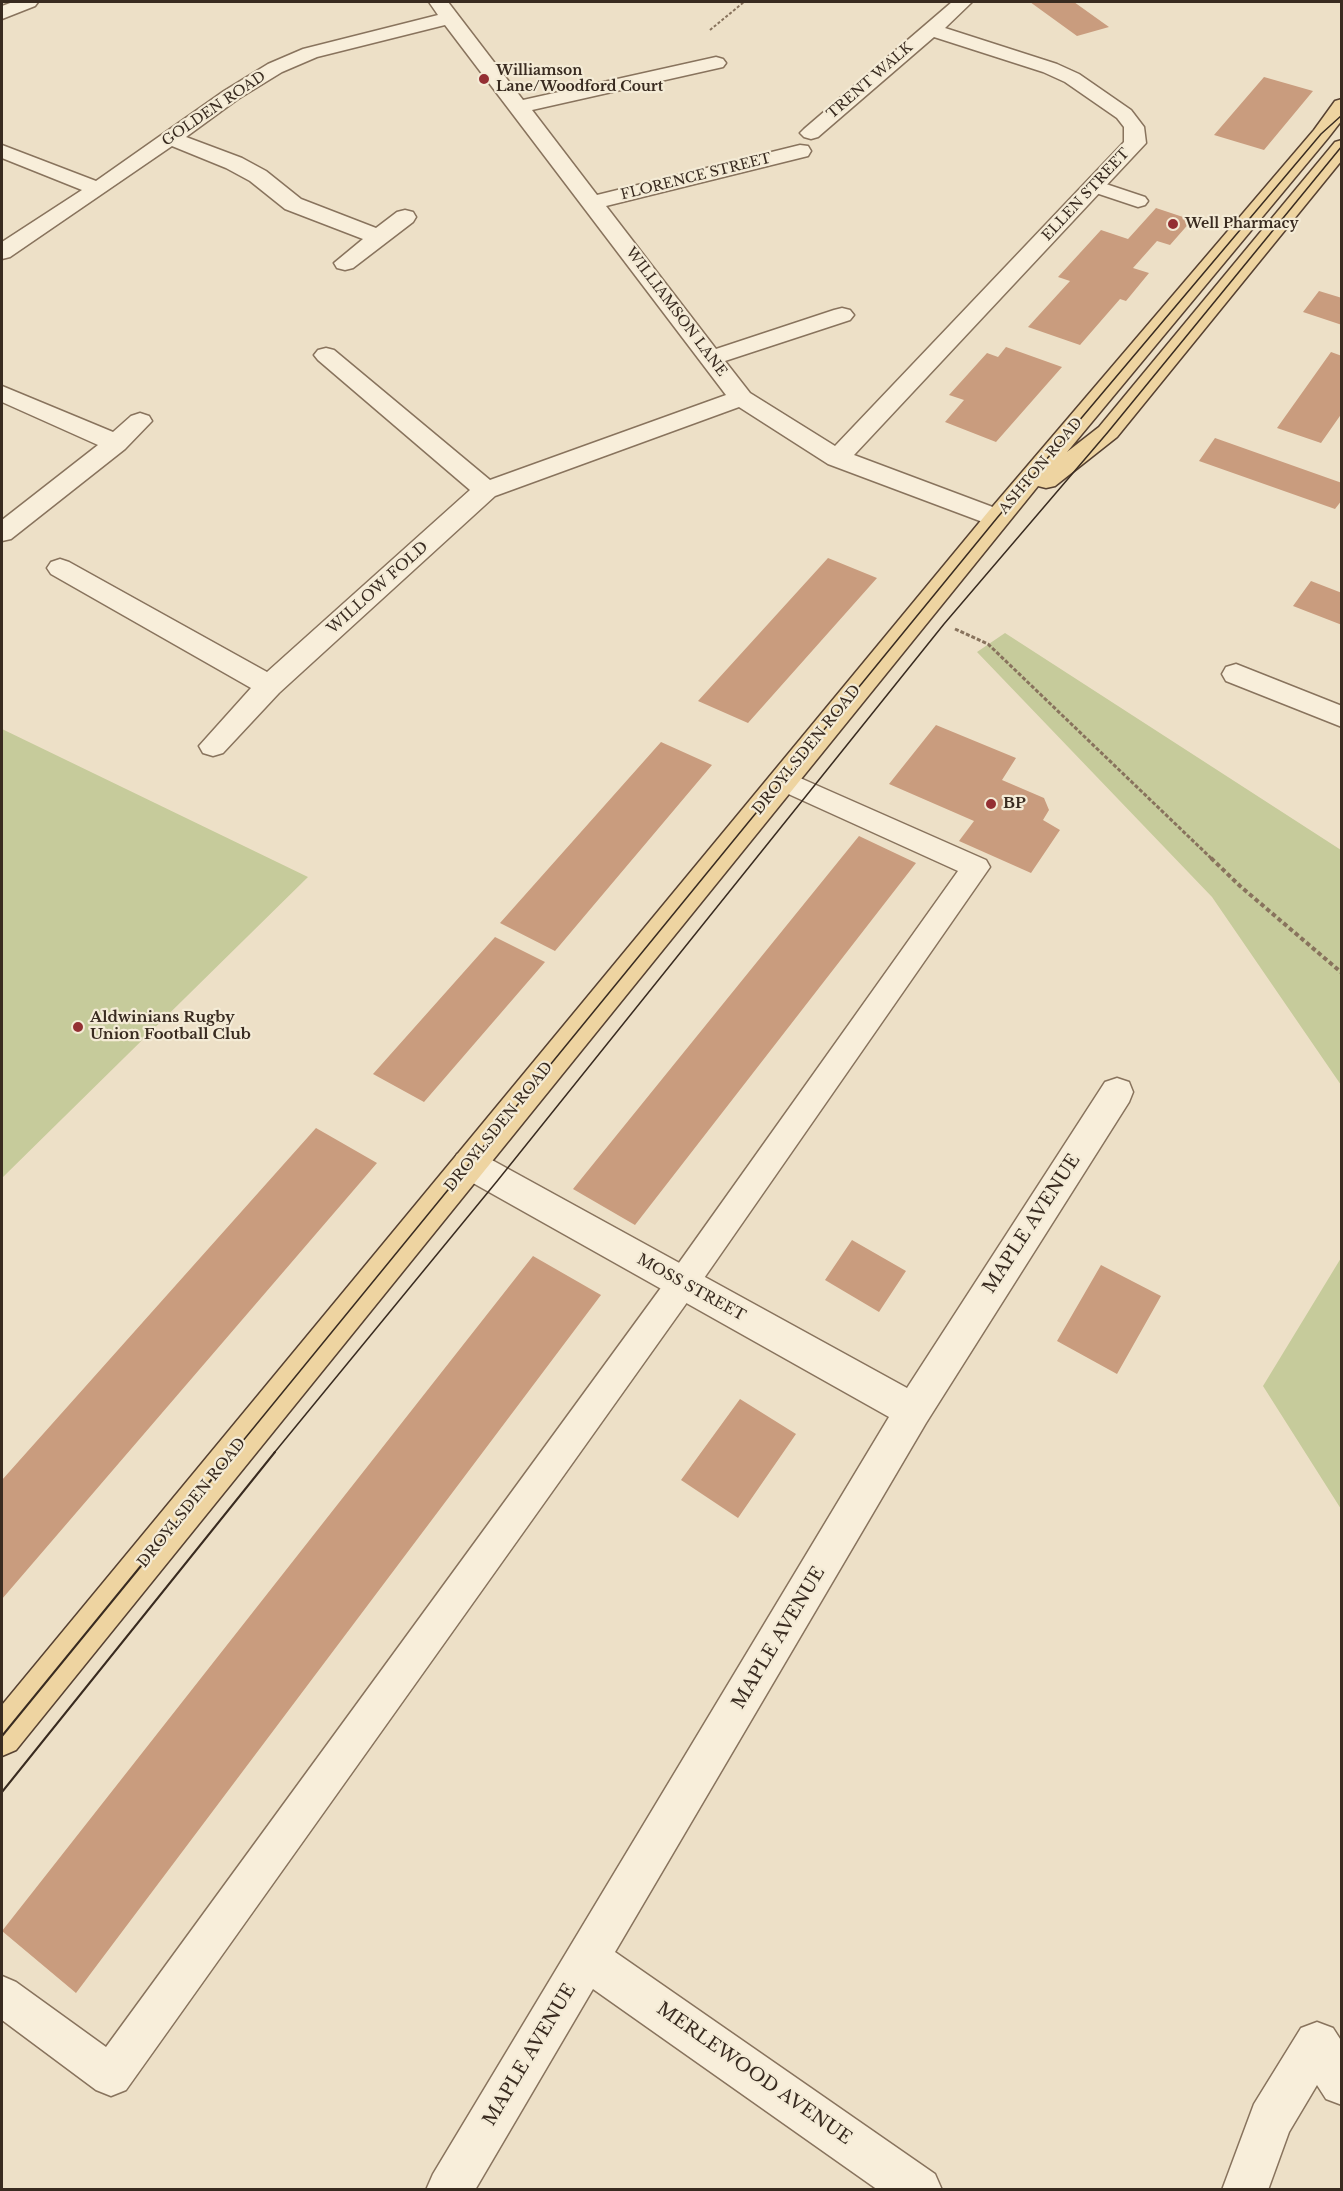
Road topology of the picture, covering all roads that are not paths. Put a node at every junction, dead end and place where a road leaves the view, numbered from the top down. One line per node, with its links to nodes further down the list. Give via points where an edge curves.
1 (28, 2): 4 (street)
2 (963, 2): 5 (street)
3 (444, 10): 8 (street, WILLIAMSON LANE); 10 (street, GOLDEN ROAD, via 275,68)
4 (2, 13)
5 (929, 29): 9 (street, TRENT WALK); 14 (street, ELLEN STREET, via 1050,68 1072,78 1124,114 1134,127 1135,143)
6 (716, 63): 8 (street)
7 (1341, 105): 31 (main road, ASHTON ROAD, via 1321,134)
8 (518, 107): 17 (street, WILLIAMSON LANE)
9 (811, 133)
10 (170, 138): 15 (street, GOLDEN ROAD); 19 (street, via 234,163 258,176 293,204)
11 (1341, 146): 31 (main road, ASHTON ROAD, via 1108,432)
12 (2, 151): 15 (street)
13 (800, 151): 17 (street, FLORENCE STREET)
14 (1095, 186): 16 (lane); 29 (street, ELLEN STREET)
15 (98, 189): 20 (street, GOLDEN ROAD)
16 (1138, 201)
17 (593, 203): 24 (street, WILLIAMSON LANE)
18 (405, 217): 19 (street)
19 (379, 237): 21 (street)
20 (2, 252)
21 (345, 263)
22 (842, 315): 24 (street)
23 (326, 355): 30 (street)
24 (711, 358): 26 (street, WILLIAMSON LANE)
25 (2, 393): 28 (street)
26 (741, 398): 29 (street, WILLIAMSON LANE); 30 (street, WILLOW FOLD)
27 (140, 421): 28 (street)
28 (116, 443): 32 (street)
29 (837, 458): 31 (street, WILLIAMSON LANE)
30 (486, 490): 35 (street, WILLOW FOLD)
31 (997, 518): 38 (main road, DROYLSDEN ROAD)
32 (2, 534)
33 (60, 568): 35 (street)
34 (1236, 674): 36 (street)
35 (269, 686): 37 (street, WILLOW FOLD)
36 (1341, 717)
37 (213, 746)
38 (782, 780): 40 (main road, DROYLSDEN ROAD); 41 (lane, via 976,867)
39 (1117, 1092): 42 (street, MAPLE AVENUE)
40 (469, 1164): 41 (street, MOSS STREET); 43 (main road, DROYLSDEN ROAD)
41 (682, 1284): 42 (street, MOSS STREET); 45 (lane, via 111,2075)
42 (913, 1411): 44 (street, MAPLE AVENUE)
43 (2, 1736)
44 (588, 1959): 47 (street, MAPLE AVENUE); 48 (street, MERLEWOOD AVENUE)
45 (2, 1996)
46 (1341, 2083): 49 (street, via 1317,2044 1270,2120)
47 (448, 2190)
48 (919, 2190)
49 (1245, 2190)

